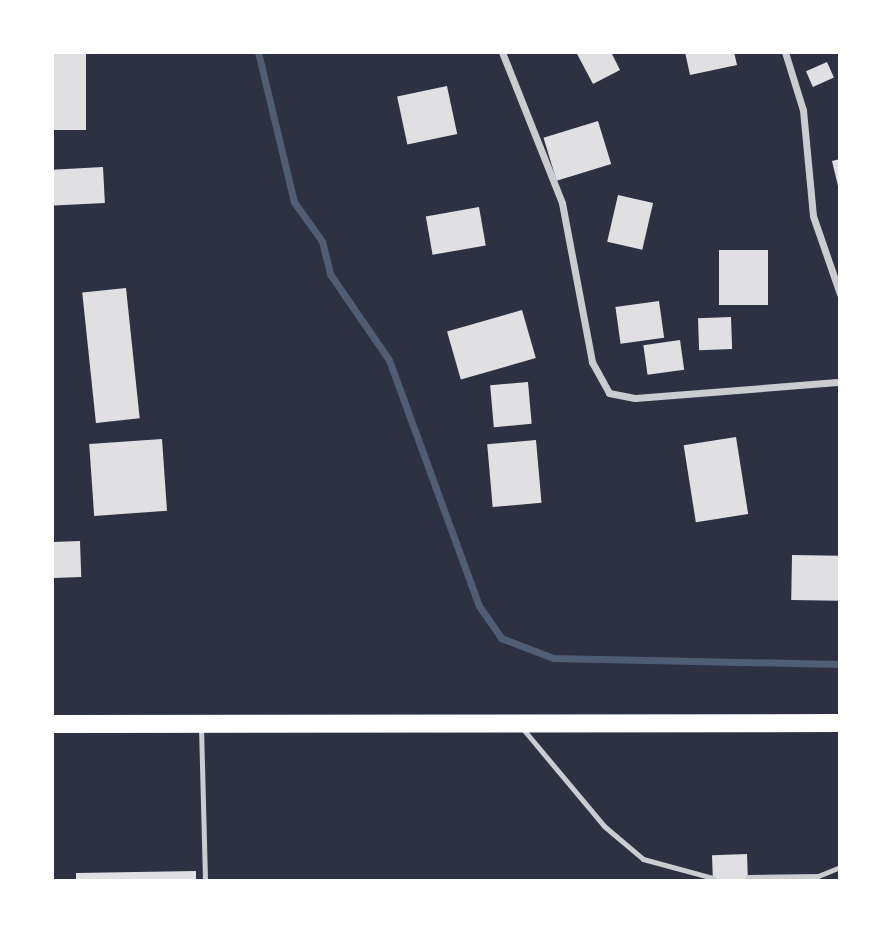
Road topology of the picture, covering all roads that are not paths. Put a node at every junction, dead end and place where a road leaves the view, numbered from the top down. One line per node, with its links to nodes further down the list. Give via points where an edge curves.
1 (502, 52): 4 (street, via 562,203 592,362 609,393 635,398)
2 (785, 52): 3 (street, via 803,110 813,216)
3 (839, 294)
4 (839, 382)
5 (516, 721): 6 (main road); 7 (main road); 11 (lane, via 604,826 643,859)
6 (201, 723): 8 (main road); 12 (lane)
7 (839, 723)
8 (52, 724)
9 (839, 867): 10 (lane, via 818,876)
10 (748, 877)
11 (713, 878)
12 (205, 880)

